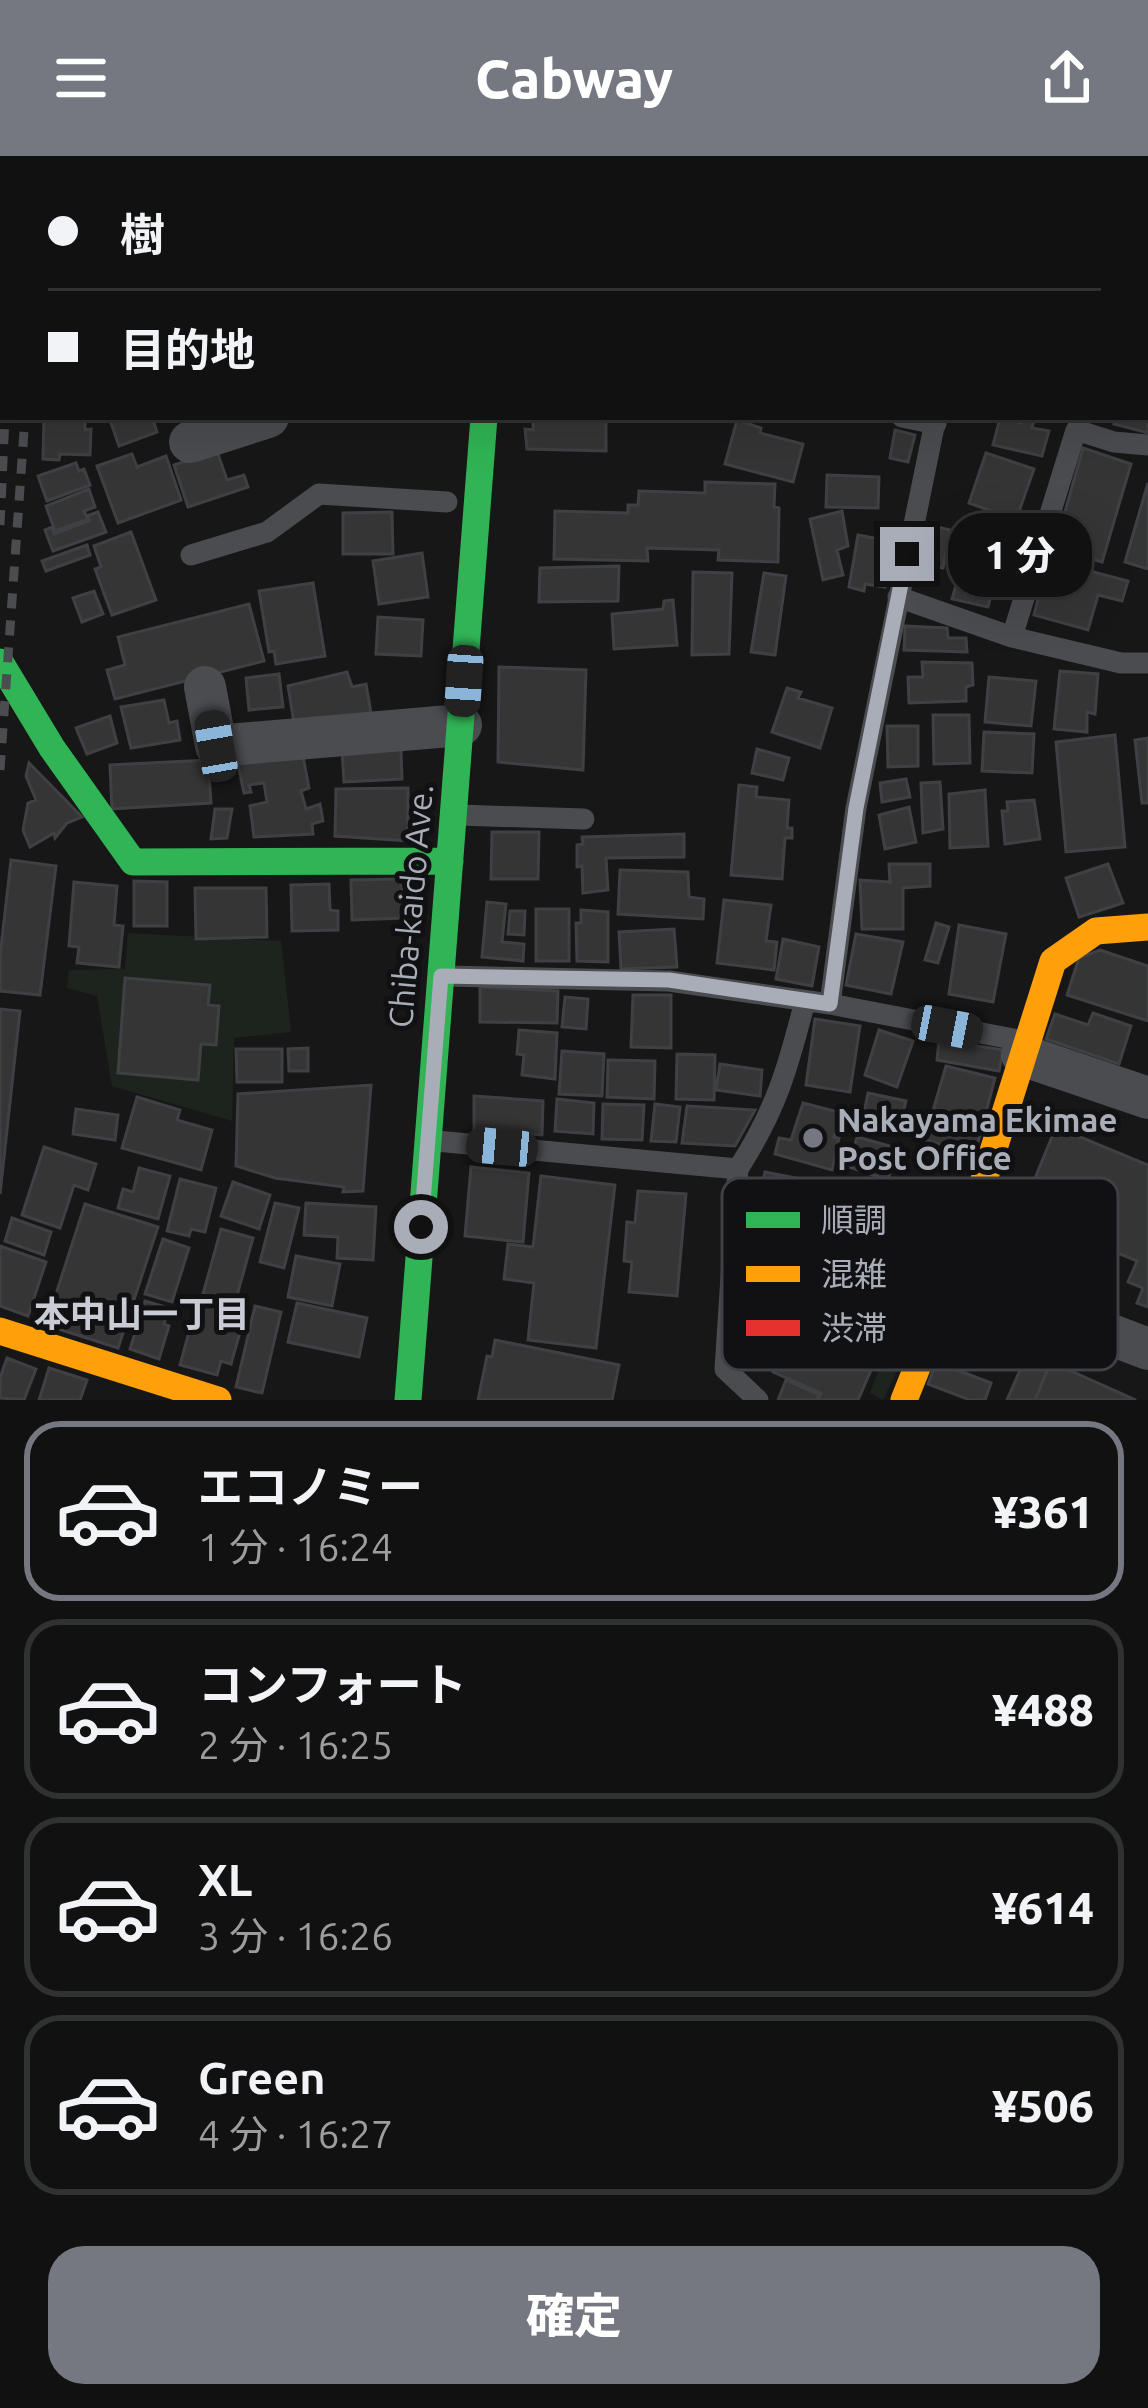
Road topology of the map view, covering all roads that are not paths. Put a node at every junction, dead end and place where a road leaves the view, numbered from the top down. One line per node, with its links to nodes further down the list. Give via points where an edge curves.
1 (259, 420): 4 (street)
2 (484, 420): 13 (main road, Chiba-kaido Ave.)
3 (936, 421): 8 (lane)
4 (190, 442)
5 (1148, 445): 9 (lane, via 1076,430)
6 (447, 502): 7 (lane, via 319,494 267,532)
7 (190, 555)
8 (898, 597): 9 (lane); 20 (lane, via 856,808)
9 (1012, 638): 11 (lane)
10 (0, 662): 16 (main road, via 133,862)
11 (1148, 663)
12 (205, 687): 13 (street, via 216,746)
13 (461, 725): 14 (main road, Chiba-kaido Ave.)
14 (454, 815): 15 (lane); 16 (main road, Chiba-kaido Ave.)
15 (584, 819)
16 (450, 861): 18 (main road, Chiba-kaido Ave.)
17 (1148, 927): 21 (main road, via 1110,925 1075,939 1053,962)
18 (441, 976): 19 (lane, via 669,980); 23 (main road, Chiba-kaido Ave.)
19 (805, 1001): 20 (lane); 24 (lane, via 782,1088)
20 (830, 1004): 21 (lane)
21 (1024, 1048): 22 (street); 26 (main road)
22 (1148, 1098)
23 (427, 1141): 24 (lane); 33 (main road, Chiba-kaido Ave.)
24 (738, 1169): 25 (lane)
25 (737, 1178)
26 (984, 1178)
27 (0, 1331): 32 (main road, via 115,1377)
28 (1118, 1337): 29 (street)
29 (1148, 1349)
30 (726, 1370): 34 (lane)
31 (916, 1370): 35 (main road)
32 (214, 1400)
33 (408, 1400)
34 (758, 1400)
35 (904, 1400)

